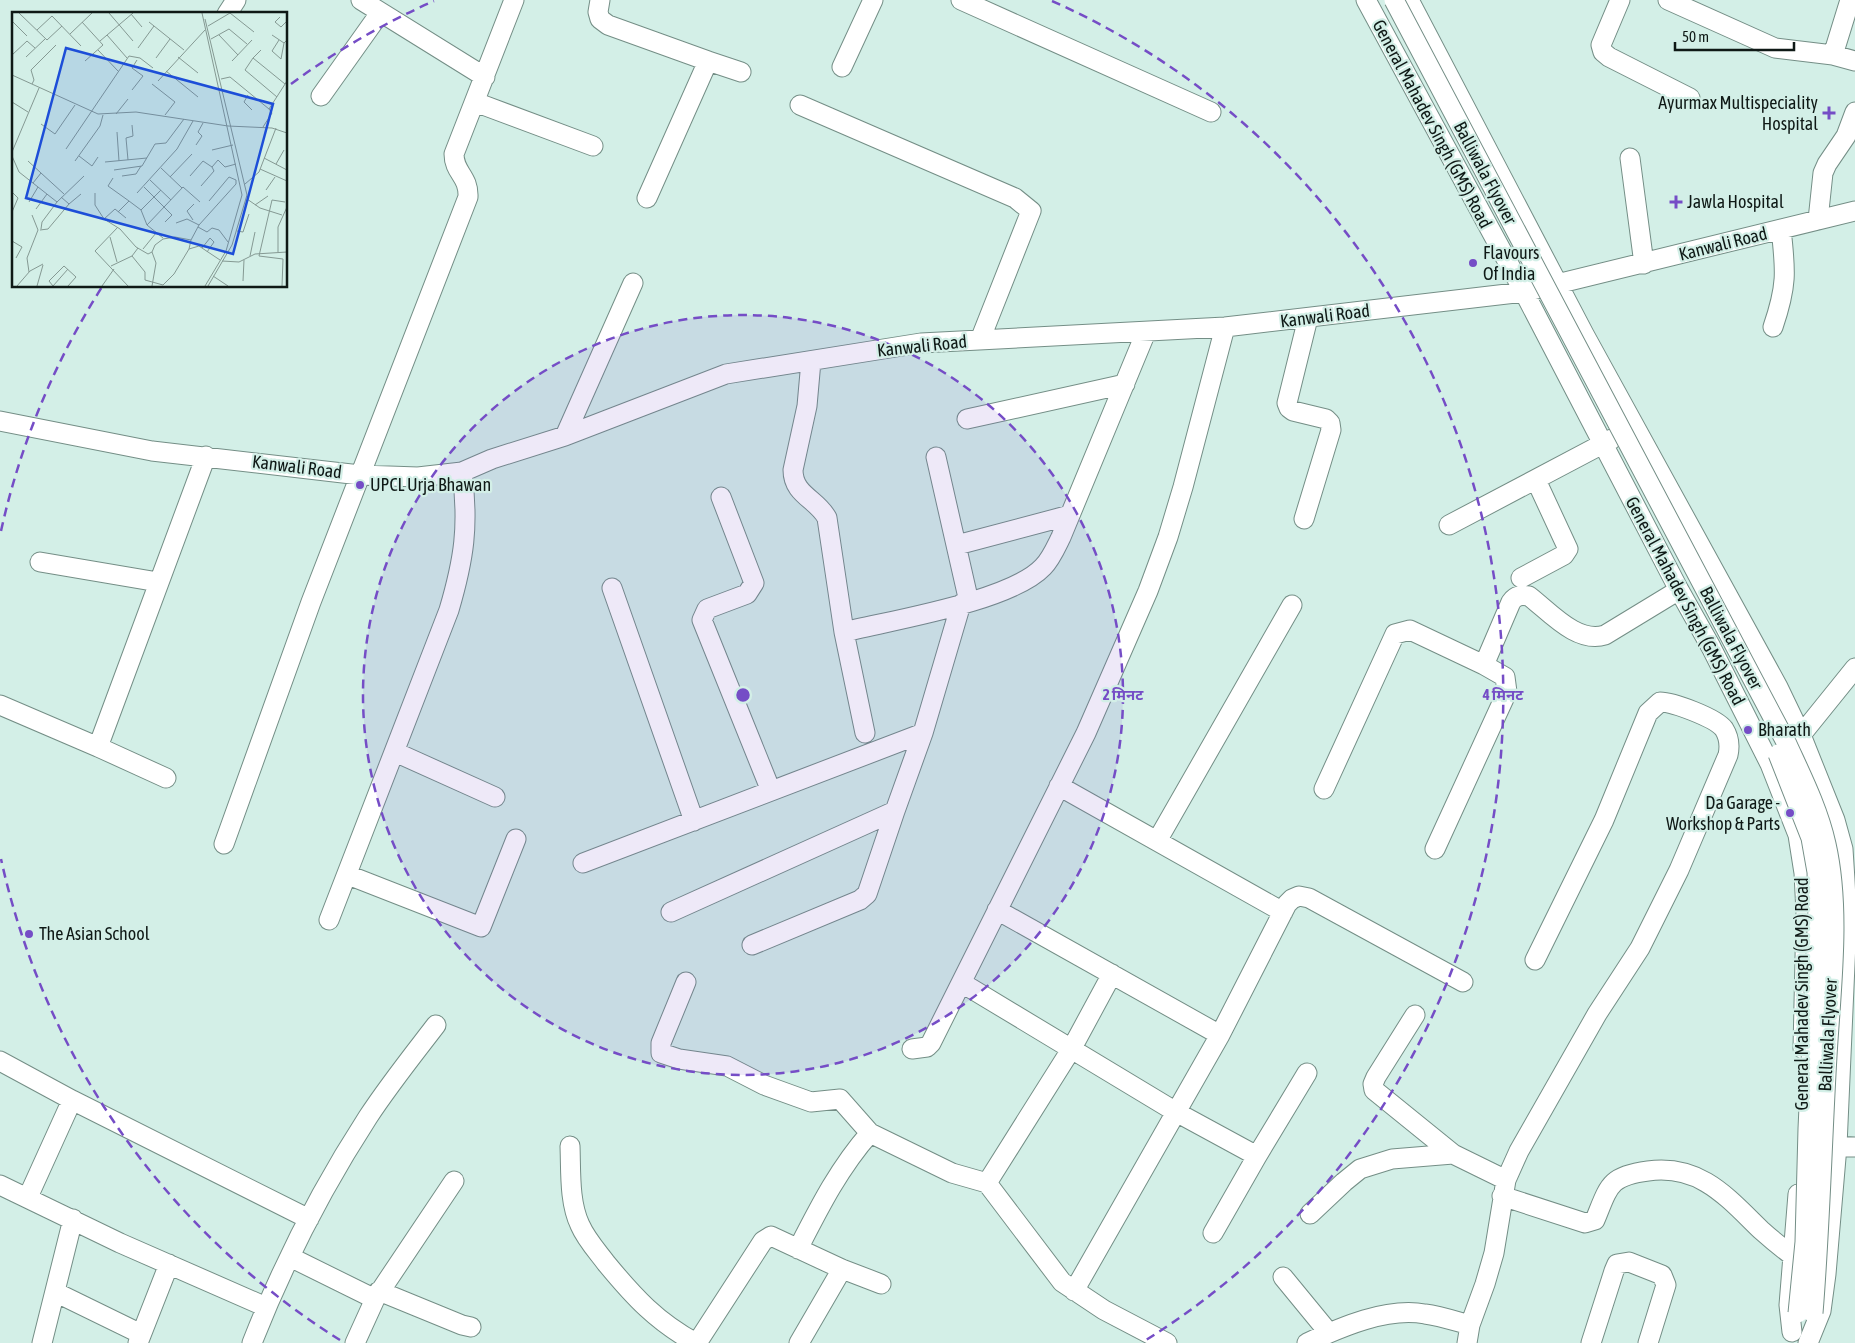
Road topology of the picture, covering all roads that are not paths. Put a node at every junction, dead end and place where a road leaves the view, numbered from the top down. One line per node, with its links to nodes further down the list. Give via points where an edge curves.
1 (236, 0): 14 (street)
2 (361, 0): 15 (street)
3 (514, 0): 21 (street)
4 (600, 0): 17 (street, via 600,19 608,24)
5 (874, 0): 19 (street)
6 (961, 0): 26 (street)
7 (1366, 0): 29 (street, General Mahadev Singh (GMS) Road)
8 (1382, 0): 140 (street, Balliwala Flyover, bridge, via 1743,682 1781,763 1810,838 1817,872 1818,907 1808,1129)
9 (1394, 0): 140 (street, Balliwala Flyover, bridge, via 1786,742 1811,797 1823,834 1832,890 1832,968 1818,1243)
10 (1409, 0): 28 (street, General Mahadev Singh (GMS) Road)
11 (1620, 0): 23 (street, via 1601,45 1602,52)
12 (1668, 0): 16 (street, via 1776,48)
13 (1850, 0): 16 (street)
14 (228, 12)
15 (380, 13): 21 (street); 22 (street)
16 (1833, 55): 18 (street)
17 (708, 61): 20 (street); 33 (street)
18 (1855, 61)
19 (842, 67)
20 (740, 72)
21 (485, 77): 24 (street)
22 (321, 96)
23 (1690, 98)
24 (475, 102): 30 (street); 57 (street, via 454,154 454,163 469,186 468,197)
25 (800, 105): 46 (street, via 1015,198 1031,210)
26 (1211, 112)
27 (1855, 112): 36 (street, via 1846,136 1823,174)
28 (1476, 126): 29 (street); 32 (street, General Mahadev Singh (GMS) Road)
29 (1442, 143): 34 (street, General Mahadev Singh (GMS) Road)
30 (593, 146)
31 (1630, 158): 38 (street)
32 (1510, 191): 34 (street); 40 (street, General Mahadev Singh (GMS) Road)
33 (646, 198)
34 (1478, 208): 41 (street, General Mahadev Singh (GMS) Road)
35 (1855, 211): 36 (street, Kanwali Road)
36 (1818, 220): 37 (street, Kanwali Road)
37 (1781, 229): 38 (street, Kanwali Road); 44 (street, via 1786,279)
38 (1644, 264): 40 (street, Kanwali Road)
39 (633, 284): 52 (street)
40 (1559, 285): 41 (street, Kanwali Road); 51 (street, General Mahadev Singh (GMS) Road)
41 (1524, 292): 42 (street, Kanwali Road); 53 (street, General Mahadev Singh (GMS) Road)
42 (1308, 318): 43 (street, Kanwali Road); 63 (street, via 1288,408 1326,419 1331,430)
43 (1225, 327): 45 (street, Kanwali Road); 83 (street, via 1168,537 1094,715)
44 (1773, 327)
45 (1146, 332): 46 (street, Kanwali Road); 48 (street)
46 (980, 340): 47 (street, Kanwali Road, via 921,343)
47 (811, 361): 52 (street, Kanwali Road, via 726,374); 73 (street, via 807,406 793,479 796,488 818,504 828,518)
48 (1124, 384): 49 (street); 62 (street)
49 (967, 419)
50 (0, 421): 54 (street, Kanwali Road, via 152,451)
51 (1633, 424): 53 (street); 58 (street, General Mahadev Singh (GMS) Road)
52 (565, 436): 56 (street, Kanwali Road)
53 (1602, 445): 59 (street); 60 (street, General Mahadev Singh (GMS) Road)
54 (206, 456): 57 (street, Kanwali Road); 68 (street)
55 (936, 457): 65 (street)
56 (462, 472): 57 (street, Kanwali Road, via 418,477); 81 (street, via 466,541 459,578)
57 (360, 475): 91 (street)
58 (1664, 479): 60 (street, via 1643,482); 79 (street, General Mahadev Singh (GMS) Road)
59 (1536, 480): 64 (street); 67 (street, via 1568,549 1564,555)
60 (1629, 496): 70 (street, General Mahadev Singh (GMS) Road)
61 (721, 497): 85 (street, via 754,583 747,594 707,609 702,620)
62 (1070, 515): 65 (street); 71 (street, via 1044,567 1014,588)
63 (1304, 519)
64 (1449, 524)
65 (957, 545): 71 (street)
66 (40, 562): 68 (street)
67 (1521, 578)
68 (158, 582): 80 (street)
69 (612, 588): 88 (street)
70 (1679, 590): 74 (street, via 1595,638 1576,632 1529,596 1521,595 1511,602); 130 (street, General Mahadev Singh (GMS) Road, via 1770,764 1798,835 1806,913 1800,1159)
71 (965, 603): 73 (street); 78 (street)
72 (1292, 605): 90 (street)
73 (844, 632): 77 (street)
74 (1484, 665): 84 (street, via 1410,630 1395,634); 92 (street, via 1505,677 1507,692)
75 (1855, 668): 79 (street)
76 (0, 705): 80 (street)
77 (865, 733)
78 (923, 733): 85 (street); 87 (street)
79 (1801, 735): 93 (street, General Mahadev Singh (GMS) Road)
80 (98, 747): 82 (street)
81 (395, 752): 86 (street); 95 (street)
82 (166, 778)
83 (1059, 786): 90 (street); 96 (street)
84 (1324, 789)
85 (771, 791): 88 (street)
86 (495, 797)
87 (895, 812): 97 (street); 100 (street, via 867,894 860,900)
88 (694, 821): 94 (street)
89 (516, 839): 95 (street, via 480,927)
90 (1157, 841): 98 (street)
91 (224, 844)
92 (1435, 849)
93 (1849, 852): 117 (street, General Mahadev Singh (GMS) Road)
94 (583, 863)
95 (348, 875): 99 (street)
96 (997, 910): 102 (street); 105 (street)
97 (671, 912)
98 (1283, 912): 104 (street, via 1292,899 1299,896 1310,898); 108 (street)
99 (329, 920)
100 (752, 946)
101 (1535, 960): 123 (street, via 1604,820 1648,713 1660,702 1670,702 1717,722 1728,738 1728,755 1679,870 1640,948 1597,1014 1519,1151)
102 (1112, 974): 108 (street); 109 (street)
103 (686, 982): 115 (street, via 661,1042 661,1053 726,1066 764,1086 811,1102 840,1099)
104 (1463, 982)
105 (962, 983): 109 (street); 110 (street, via 931,1043)
106 (1415, 1015): 118 (street, via 1376,1077 1374,1090)
107 (436, 1025): 127 (street, via 369,1115)
108 (1220, 1035): 114 (street)
109 (1072, 1048): 114 (street); 121 (street)
110 (912, 1050)
111 (0, 1061): 113 (street)
112 (1307, 1073): 119 (street)
113 (72, 1100): 124 (street); 127 (street)
114 (1176, 1112): 119 (street); 136 (street)
115 (870, 1133): 121 (street, via 952,1173); 129 (street, via 834,1179)
116 (570, 1146): 149 (street, via 574,1206 579,1225 628,1290 650,1313)
117 (1846, 1146): 145 (street, General Mahadev Singh (GMS) Road, via 1821,1311)
118 (1453, 1154): 123 (street); 125 (street, via 1392,1158 1360,1170)
119 (1257, 1156): 128 (street)
120 (454, 1181): 138 (street)
121 (987, 1183): 136 (street, via 1050,1267)
122 (0, 1185): 124 (street)
123 (1504, 1188): 130 (street, via 1591,1223 1607,1190 1619,1177 1665,1169 1686,1172 1723,1192); 143 (street, via 1494,1253)
124 (28, 1197): 126 (street)
125 (1310, 1214)
126 (73, 1219): 132 (street); 137 (street)
127 (309, 1219): 131 (street)
128 (1213, 1233)
129 (798, 1249): 133 (street); 149 (street, via 776,1237 766,1238)
130 (1793, 1256): 145 (street, General Mahadev Singh (GMS) Road, via 1789,1305)
131 (290, 1257): 138 (street); 139 (street)
132 (169, 1264): 139 (street); 144 (street)
133 (842, 1269): 135 (street); 150 (street)
134 (1282, 1277): 142 (street)
135 (881, 1284)
136 (1074, 1291): 151 (street)
137 (55, 1292): 144 (street); 146 (street)
138 (377, 1295): 141 (street); 148 (street)
139 (266, 1307): 147 (street)
140 (1805, 1313): 145 (street, Balliwala Flyover)
141 (472, 1327)
142 (1329, 1333): 143 (street, via 1398,1313 1424,1314); 152 (street)
143 (1469, 1334)
144 (139, 1339)
145 (1800, 1339)
146 (42, 1343)
147 (252, 1343)
148 (355, 1343)
149 (697, 1343)
150 (799, 1343)
151 (1167, 1343)
152 (1307, 1343)
153 (1592, 1343): 154 (street, via 1617,1264 1629,1262 1662,1275 1666,1284)
154 (1648, 1343)

